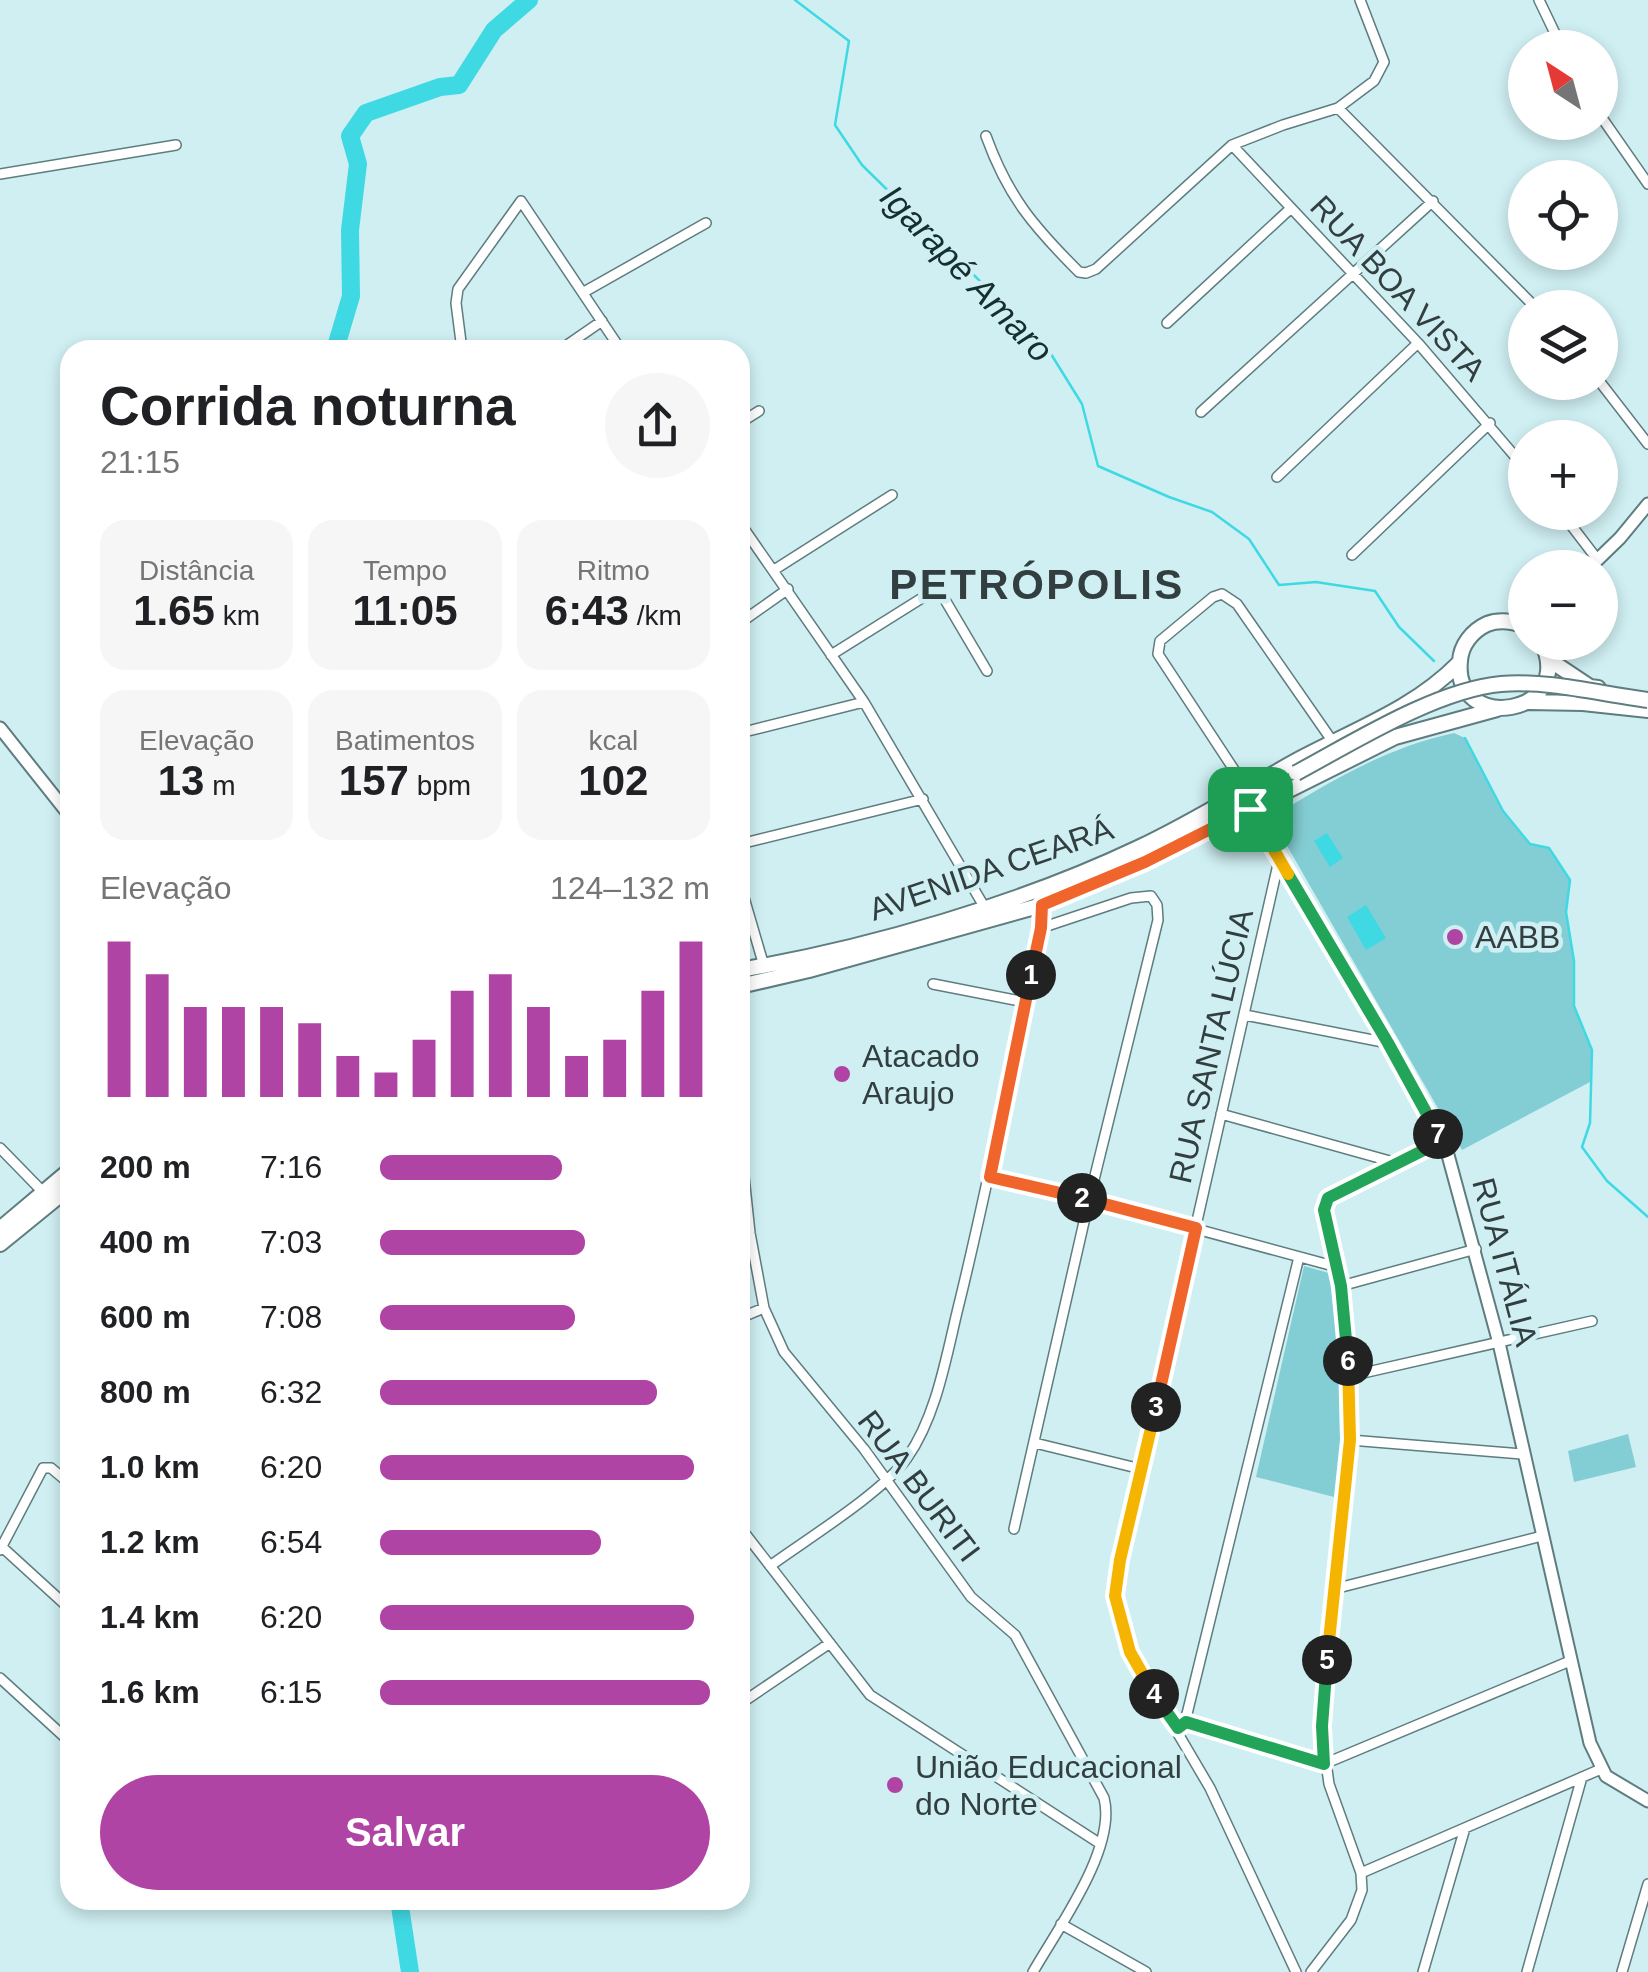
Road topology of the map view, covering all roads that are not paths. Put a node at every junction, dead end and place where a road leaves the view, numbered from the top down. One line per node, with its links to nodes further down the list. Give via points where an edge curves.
1 (1360, 0): 4 (street, via 1384,62 1374,81)
2 (1540, 0): 3 (street)
3 (1554, 30)
4 (1338, 108): 7 (street); 11 (street)
5 (986, 136): 7 (street, via 1023,212 1086,273)
6 (1617, 140): 10 (street)
7 (1232, 145): 12 (street, RUA BOA VISTA)
8 (176, 146): 9 (street)
9 (0, 174)
10 (1648, 184)
11 (1433, 202): 14 (street); 15 (street)
12 (1290, 209): 14 (street, RUA BOA VISTA); 18 (street)
13 (706, 223): 16 (street)
14 (1351, 273): 22 (street, RUA BOA VISTA); 25 (street)
15 (1519, 290)
16 (584, 292): 17 (street); 19 (street, via 521,201 458,289)
17 (602, 322): 20 (street); 21 (street)
18 (1166, 323)
19 (461, 340)
20 (575, 340)
21 (614, 340)
22 (1418, 344): 27 (street, RUA BOA VISTA); 30 (street)
23 (1614, 400): 28 (street)
24 (759, 411): 26 (street)
25 (1201, 412)
26 (750, 417)
27 (1490, 423): 29 (street, RUA BOA VISTA); 35 (street)
28 (1648, 444)
29 (1508, 446)
30 (1278, 477)
31 (892, 495): 36 (street)
32 (1648, 504): 34 (street)
33 (750, 537): 36 (street)
34 (1607, 550)
35 (1352, 555)
36 (774, 570): 37 (street)
37 (788, 589): 38 (street); 40 (street)
38 (750, 615)
39 (1507, 621): 43 (main road, via 1472,634)
40 (831, 655): 44 (street, via 938,588); 46 (street)
41 (1544, 660): 47 (main road, via 1544,684)
42 (1559, 660): 45 (main road, via 1590,686)
43 (1459, 663): 48 (main road, via 1469,693); 52 (main road, via 1422,696)
44 (986, 671)
45 (1648, 696): 53 (main road, bridge, via 1487,686 1432,704)
46 (864, 702): 51 (street); 54 (street)
47 (1528, 702): 48 (main road, AVENIDA CEARÁ); 49 (main road)
48 (1497, 709): 56 (main road, AVENIDA CEARÁ, via 1395,736)
49 (1648, 710)
50 (0, 728): 55 (street)
51 (750, 730)
52 (1333, 742): 53 (main road); 53 (street, via 1238,604 1222,594 1213,598 1160,641 1158,654)
53 (1252, 788): 60 (main road, AVENIDA CEARÁ, via 1136,850)
54 (923, 800): 57 (street); 60 (street)
55 (60, 803)
56 (1250, 809): 58 (street, RUA ITÁLIA); 59 (main road, AVENIDA CEARÁ)
57 (750, 842)
58 (1279, 860): 69 (street, RUA SANTA LÚCIA); 70 (street, RUA ITÁLIA)
59 (1042, 905): 62 (street); 64 (main road, AVENIDA CEARÁ)
60 (985, 908): 64 (main road, AVENIDA CEARÁ)
61 (750, 915): 64 (street)
62 (1041, 928): 68 (street); 79 (street, RUA BURITI, via 1131,898 1151,896 1157,905)
63 (750, 971): 64 (main road, AVENIDA CEARÁ)
64 (769, 974): 65 (main road, AVENIDA CEARÁ); 67 (street, AVENIDA CEARÁ)
65 (750, 982)
66 (933, 984): 68 (street)
67 (750, 987)
68 (1025, 1002): 75 (street)
69 (1246, 1015): 70 (street); 71 (street, RUA SANTA LÚCIA)
70 (1388, 1043): 72 (street, RUA ITÁLIA)
71 (1221, 1114): 74 (street); 80 (street, RUA SANTA LÚCIA)
72 (1442, 1141): 74 (street); 84 (street, RUA ITÁLIA)
73 (0, 1148): 77 (street)
74 (1398, 1163): 86 (street, via 1328,1198 1324,1210)
75 (990, 1177): 79 (street); 98 (street, via 922,1432)
76 (60, 1178): 77 (main road)
77 (42, 1192): 81 (main road)
78 (60, 1195): 83 (main road)
79 (1088, 1200): 80 (street); 94 (street, RUA BURITI)
80 (1196, 1228): 85 (street); 96 (street, RUA SANTA LÚCIA)
81 (0, 1229)
82 (750, 1233): 88 (street, RUA BURITI)
83 (0, 1244)
84 (1476, 1250): 87 (street); 91 (street, RUA ITÁLIA)
85 (1298, 1257): 86 (street); 110 (street)
86 (1337, 1268): 87 (street)
87 (1341, 1286): 92 (street)
88 (764, 1308): 89 (street); 98 (street, RUA BURITI, via 792,1366)
89 (750, 1314)
90 (1592, 1320): 91 (street)
91 (1500, 1343): 92 (street); 95 (street, RUA ITÁLIA)
92 (1350, 1376): 93 (street)
93 (1350, 1440): 95 (street); 104 (street)
94 (1035, 1443): 96 (street); 99 (street, RUA BURITI)
95 (1522, 1454): 100 (street, RUA ITÁLIA)
96 (1141, 1469): 110 (street, RUA SANTA LÚCIA, via 1116,1582 1118,1614 1141,1675)
97 (60, 1477): 102 (street, via 46,1467)
98 (887, 1480): 103 (street); 117 (street, RUA BURITI, via 971,1598 1015,1635 1104,1798)
99 (1014, 1530)
100 (1542, 1536): 104 (street); 107 (street, RUA ITÁLIA)
101 (750, 1539): 103 (street)
102 (1, 1548): 105 (street)
103 (770, 1566): 106 (street)
104 (1334, 1589): 112 (street)
105 (60, 1600)
106 (830, 1643): 109 (street); 117 (street, via 870,1696)
107 (1570, 1661): 112 (street); 113 (street, RUA ITÁLIA)
108 (0, 1678): 111 (street)
109 (750, 1697)
110 (1182, 1725): 112 (street); 123 (street, RUA SANTA LÚCIA)
111 (60, 1733)
112 (1324, 1764): 118 (street)
113 (1601, 1769): 114 (street); 115 (street)
114 (1582, 1778): 116 (street); 126 (street)
115 (1648, 1801)
116 (1465, 1828): 118 (street); 125 (street)
117 (1099, 1843): 120 (street, RUA BURITI, via 1094,1866)
118 (1361, 1873): 124 (street, via 1351,1920)
119 (1648, 1884): 127 (street)
120 (1060, 1924): 121 (street, RUA BURITI); 122 (street)
121 (1033, 1972)
122 (1146, 1972)
123 (1296, 1972)
124 (1312, 1972)
125 (1423, 1972)
126 (1527, 1972)
127 (1622, 1972)

